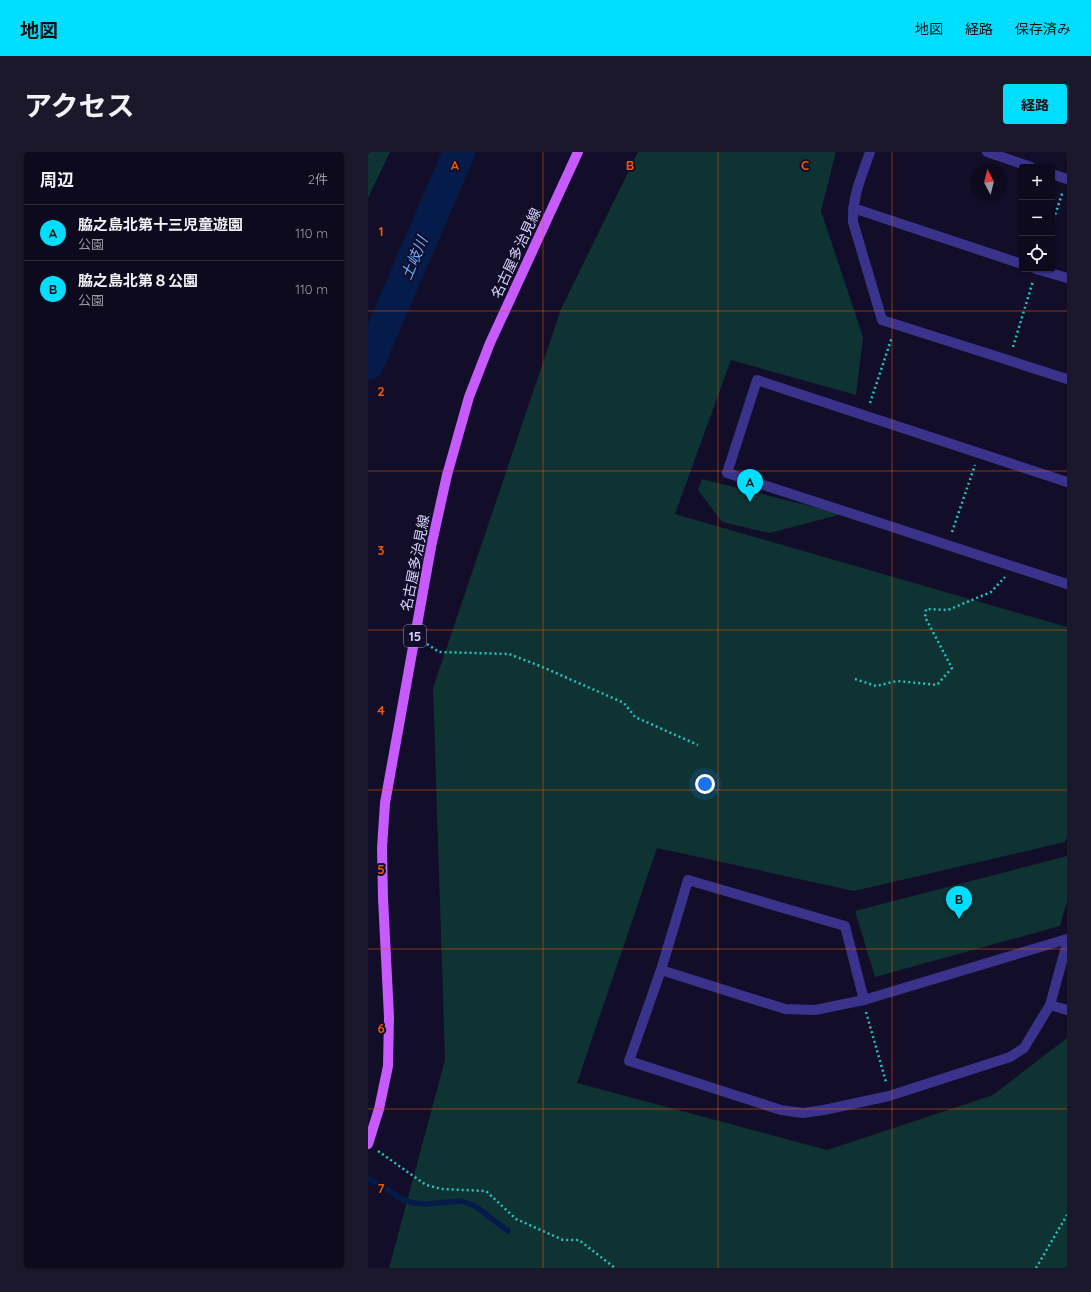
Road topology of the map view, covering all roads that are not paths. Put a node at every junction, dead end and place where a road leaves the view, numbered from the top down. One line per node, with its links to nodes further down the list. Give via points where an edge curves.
1 (578, 152): 20 (main road, 名古屋多治見線 / 15, via 490,343 469,397 447,475 431,547 385,803 382,848 389,1017 388,1066)
2 (870, 152): 7 (street)
3 (987, 152): 4 (street)
4 (1022, 164)
5 (1055, 175): 6 (street)
6 (1067, 179)
7 (853, 208): 8 (street); 11 (street, via 853,222 882,320)
8 (1019, 263)
9 (1046, 272): 10 (street)
10 (1067, 278)
11 (1067, 379)
12 (1067, 482): 13 (street, via 757,380 727,473)
13 (1067, 584)
14 (1067, 939): 17 (street)
15 (1067, 943): 18 (street)
16 (661, 970): 17 (street, via 785,1009 815,1010); 17 (street, via 688,880 845,926); 18 (street, via 629,1061 781,1110 803,1113 889,1096 1010,1057 1024,1048)
17 (864, 1000)
18 (1050, 1005): 19 (street)
19 (1067, 1010)
20 (368, 1144)

